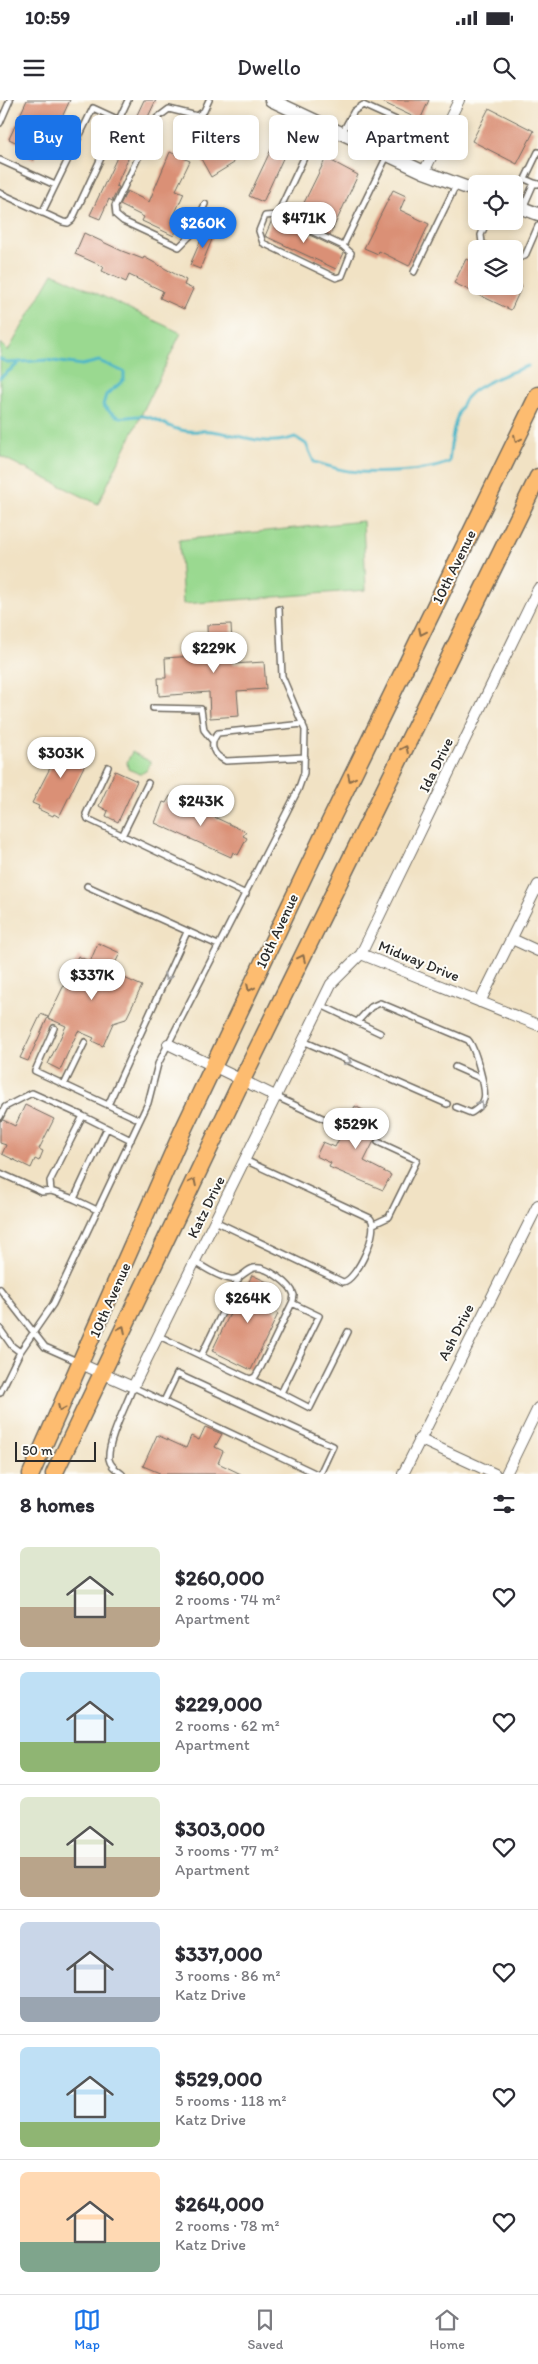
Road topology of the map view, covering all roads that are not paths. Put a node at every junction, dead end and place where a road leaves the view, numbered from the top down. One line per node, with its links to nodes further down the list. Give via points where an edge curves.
1 (10, 100): 13 (lane)
2 (128, 100): 7 (lane)
3 (209, 100): 31 (lane, via 204,111 197,116 169,108 157,118 115,206 116,215 123,221 180,247 191,235)
4 (271, 100): 8 (street)
5 (459, 100): 11 (street)
6 (108, 115): 27 (lane, via 92,108)
7 (121, 115)
8 (303, 115)
9 (352, 115): 10 (lane, via 363,105)
10 (385, 115)
11 (452, 115)
12 (348, 122): 15 (lane)
13 (0, 123)
14 (338, 131): 15 (street)
15 (342, 133): 16 (street)
16 (348, 136)
17 (538, 152): 25 (lane, via 525,179)
18 (0, 160): 27 (lane)
19 (100, 160): 33 (lane, via 72,220 68,223)
20 (303, 160): 35 (lane)
21 (385, 160): 37 (lane)
22 (398, 160): 24 (street)
23 (430, 160): 24 (street)
24 (424, 172): 26 (street)
25 (536, 183): 30 (lane)
26 (457, 184): 28 (street); 39 (lane)
27 (55, 185): 33 (lane)
28 (468, 188)
29 (0, 193): 33 (lane)
30 (523, 200)
31 (204, 204)
32 (523, 209): 34 (street)
33 (42, 212)
34 (538, 214)
35 (277, 215): 37 (lane); 37 (lane, via 265,216 259,231 263,243 336,278 342,276 351,253)
36 (538, 226): 38 (lane)
37 (343, 246)
38 (523, 257)
39 (414, 272)
40 (538, 395): 68 (main road, 10th Avenue, one-way to 68)
41 (538, 477): 71 (main road, 10th Avenue, one-way to 41)
42 (538, 589): 58 (street, Ida Drive)
43 (278, 609): 45 (lane, via 282,676)
44 (153, 708): 46 (lane, via 201,709 204,730)
45 (302, 724): 46 (lane, via 226,731 218,733); 47 (lane)
46 (212, 740): 47 (lane, via 217,757 226,761)
47 (305, 757): 53 (lane, via 298,790)
48 (108, 767): 50 (lane, via 86,814 88,819)
49 (148, 783): 50 (lane)
50 (122, 836): 53 (lane)
51 (538, 885): 55 (street)
52 (87, 886): 54 (lane)
53 (246, 894): 56 (lane)
54 (187, 932): 56 (lane); 75 (lane, one-way to 75)
55 (512, 939): 57 (street); 59 (street)
56 (218, 945): 67 (lane)
57 (538, 951)
58 (361, 954): 59 (street, Midway Drive); 60 (street, Midway Drive, via 331,984)
59 (480, 1002): 62 (street, Midway Drive)
60 (321, 1005): 61 (lane); 65 (street, Midway Drive)
61 (358, 1021): 64 (lane); 70 (lane, via 371,1007 380,1003 468,1040 474,1046)
62 (538, 1025)
63 (54, 1028): 72 (lane, via 35,1071)
64 (380, 1033)
65 (303, 1041): 73 (street, Midway Drive); 74 (lane, one-way to 74)
66 (85, 1042): 72 (lane)
67 (168, 1044): 68 (street); 80 (lane)
68 (213, 1066): 71 (street); 103 (main road, 10th Avenue)
69 (455, 1067): 70 (lane)
70 (480, 1078): 77 (lane, one-way to 70, via 471,1113 480,1107 485,1097 484,1082)
71 (242, 1080): 73 (street); 104 (main road, 10th Avenue, one-way to 71)
72 (64, 1085): 75 (lane)
73 (276, 1097): 81 (lane); 85 (street, Katz Drive)
74 (447, 1104)
75 (108, 1105): 80 (lane)
76 (3, 1106): 78 (lane, via 32,1093); 79 (lane)
77 (456, 1107)
78 (83, 1116): 82 (lane); 87 (lane, via 50,1182)
79 (0, 1117)
80 (140, 1120): 83 (lane)
81 (330, 1122)
82 (107, 1128): 83 (lane); 88 (lane)
83 (131, 1140): 90 (lane)
84 (378, 1142): 92 (lane, via 417,1160 389,1217)
85 (245, 1160): 91 (street, Katz Drive); 92 (lane, via 360,1212)
86 (0, 1173): 87 (lane, via 42,1192)
87 (50, 1191): 88 (lane)
88 (74, 1199): 90 (lane)
89 (538, 1205): 111 (street, Ash Drive)
90 (97, 1210): 98 (lane, via 53,1304)
91 (215, 1221): 92 (lane, via 343,1282 353,1277 374,1234); 93 (street, Katz Drive)
92 (374, 1224)
93 (195, 1262): 94 (lane, via 226,1278); 100 (street, Katz Drive)
94 (240, 1278): 96 (lane, via 258,1268 278,1277 292,1289); 102 (lane)
95 (0, 1289): 98 (lane)
96 (292, 1303): 105 (lane, via 261,1367); 107 (lane, via 319,1316)
97 (0, 1330): 101 (lane)
98 (32, 1332): 101 (lane); 103 (lane, via 45,1347)
99 (348, 1332): 107 (lane, via 310,1408)
100 (159, 1336): 102 (lane); 106 (street, Katz Drive)
101 (20, 1352): 108 (lane)
102 (201, 1356): 105 (lane)
103 (82, 1364): 104 (street); 113 (main road, 10th Avenue, one-way to 113)
104 (101, 1372): 106 (street); 114 (main road, 10th Avenue)
105 (250, 1379): 107 (lane)
106 (133, 1387): 109 (lane); 115 (lane, via 110,1448 109,1460)
107 (281, 1393)
108 (0, 1394)
109 (164, 1402): 116 (lane); 116 (lane, via 176,1374 333,1446)
110 (538, 1408): 118 (street)
111 (419, 1439): 112 (street); 117 (street, Ash Drive)
112 (490, 1473)
113 (31, 1474)
114 (54, 1474)
115 (122, 1474)
116 (318, 1474)
117 (402, 1474)
118 (506, 1474)

